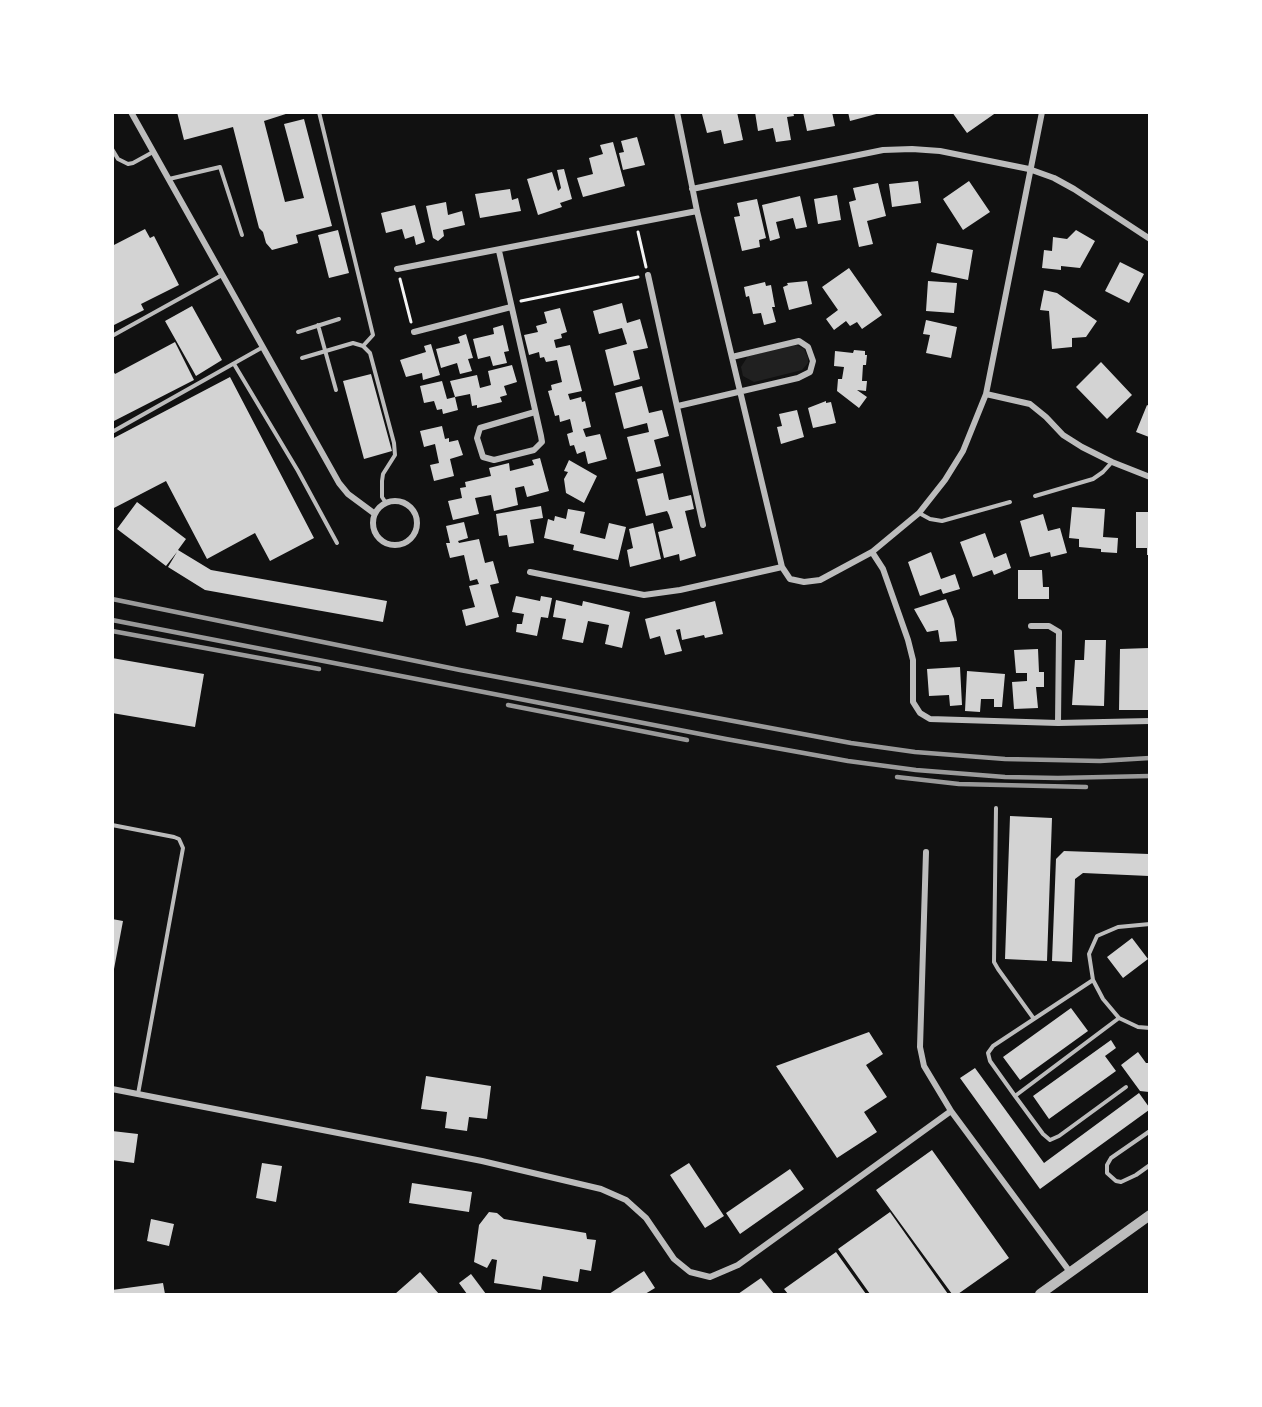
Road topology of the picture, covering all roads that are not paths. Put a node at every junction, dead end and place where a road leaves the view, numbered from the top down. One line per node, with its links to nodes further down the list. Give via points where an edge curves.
1 (131, 112): 6 (street)
2 (319, 112): 23 (lane, via 373,334)
3 (677, 112): 9 (street)
4 (1042, 112): 7 (street)
5 (112, 149): 6 (lane, via 118,159 128,164)
6 (153, 152): 8 (street)
7 (1029, 170): 9 (street, via 940,151 884,150); 12 (street, via 1074,189); 31 (street)
8 (168, 179): 11 (lane, via 220,167); 15 (street)
9 (692, 189): 10 (street)
10 (697, 212): 13 (street); 26 (street)
11 (242, 235)
12 (1149, 239)
13 (499, 251): 14 (street); 17 (street)
14 (397, 269)
15 (222, 275): 22 (lane); 24 (street)
16 (648, 276): 32 (street)
17 (511, 305): 21 (street); 33 (street)
18 (339, 319): 19 (lane)
19 (318, 325): 20 (lane); 25 (lane)
20 (298, 332)
21 (414, 332)
22 (112, 336)
23 (363, 346): 25 (lane, via 353,343); 39 (lane, via 370,354 394,443 395,455 382,481)
24 (263, 347): 28 (lane); 41 (street, via 339,483)
25 (326, 351): 27 (lane); 29 (lane)
26 (732, 357): 30 (street); 30 (street, via 799,341 812,352 813,367 805,375)
27 (302, 358)
28 (234, 364): 34 (lane); 43 (lane)
29 (336, 390)
30 (740, 391): 32 (street); 45 (street)
31 (986, 394): 35 (street, via 1030,404 1063,435); 40 (street, via 963,451)
32 (678, 406): 42 (street)
33 (535, 412): 33 (street, via 542,436 539,447 494,460 483,457 477,438 480,428)
34 (112, 432)
35 (1112, 462): 36 (street); 37 (lane, via 1093,479)
36 (1149, 477)
37 (1035, 496)
38 (1010, 502): 40 (lane, via 942,521)
39 (386, 503): 41 (street); 41 (street, via 401,502 413,511 417,526 411,540 397,546 382,542 373,529)
40 (919, 513): 44 (street)
41 (375, 514)
42 (704, 525)
43 (337, 543)
44 (872, 552): 45 (street, via 820,580 798,582 790,579); 49 (street, via 883,569 908,640 913,660 913,702 920,714 930,719)
45 (782, 567): 46 (street, via 644,595)
46 (530, 572)
47 (1031, 626): 49 (street, via 1055,627 1059,632)
48 (1149, 721): 49 (street)
49 (1058, 723)
50 (996, 808): 56 (lane, via 994,962)
51 (112, 825): 60 (lane, via 174,837 183,848)
52 (926, 852): 62 (street, via 920,1047 924,1066)
53 (1149, 924): 54 (lane, via 1118,927 1097,936 1089,954)
54 (1093, 980): 55 (lane); 56 (lane)
55 (1119, 1018): 57 (lane); 61 (lane)
56 (1034, 1019): 61 (lane, via 988,1053)
57 (1149, 1028)
58 (1126, 1087): 61 (lane, via 1050,1140)
59 (112, 1089): 60 (street)
60 (138, 1094): 62 (street, via 482,1161 602,1189 626,1200 646,1218 674,1258 690,1272 710,1277 738,1265)
61 (1015, 1096)
62 (951, 1111): 66 (street)
63 (1149, 1131): 64 (lane, via 1111,1158 1107,1173 1121,1182)
64 (1149, 1165)
65 (1149, 1215): 66 (street)
66 (1070, 1272): 67 (street)
67 (1054, 1291): 68 (street)
68 (1040, 1294)

